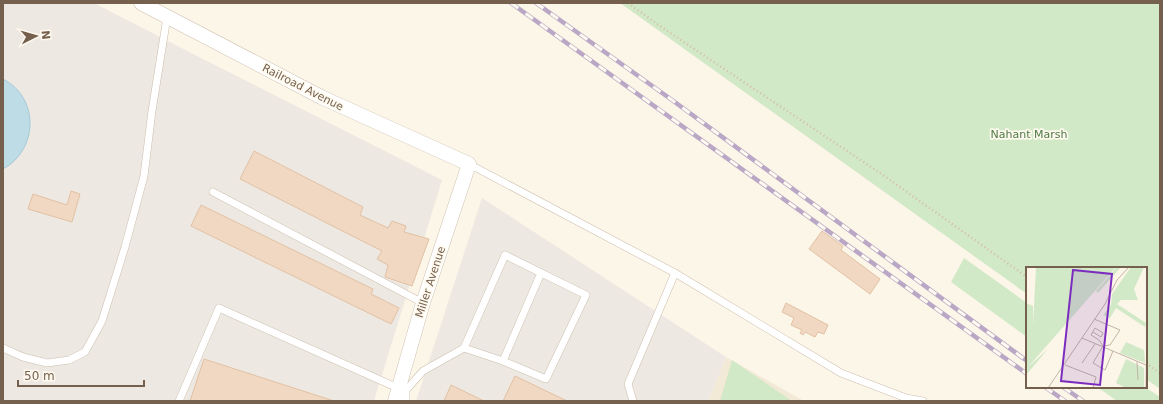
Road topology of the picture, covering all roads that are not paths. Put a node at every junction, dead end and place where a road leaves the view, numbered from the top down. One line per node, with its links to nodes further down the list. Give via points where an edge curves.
1 (141, 3): 2 (street, Railroad Avenue)
2 (167, 17): 3 (street, Railroad Avenue, via 321,97); 8 (lane, via 144,176 102,321 86,352 69,360 47,363 23,357)
3 (469, 164): 5 (lane); 7 (street, Miller Avenue)
4 (213, 192): 7 (lane)
5 (675, 273): 14 (lane, via 628,384); 15 (lane, via 841,373 906,398)
6 (541, 274): 9 (lane, via 506,255); 10 (lane); 10 (lane, via 586,295 546,379)
7 (423, 303): 11 (street, Miller Avenue)
8 (3, 348)
9 (464, 348): 10 (lane); 11 (lane, via 423,371)
10 (503, 361)
11 (400, 393): 12 (lane, via 219,308); 13 (lane)
12 (179, 401)
13 (406, 401)
14 (633, 401)
15 (923, 401)

